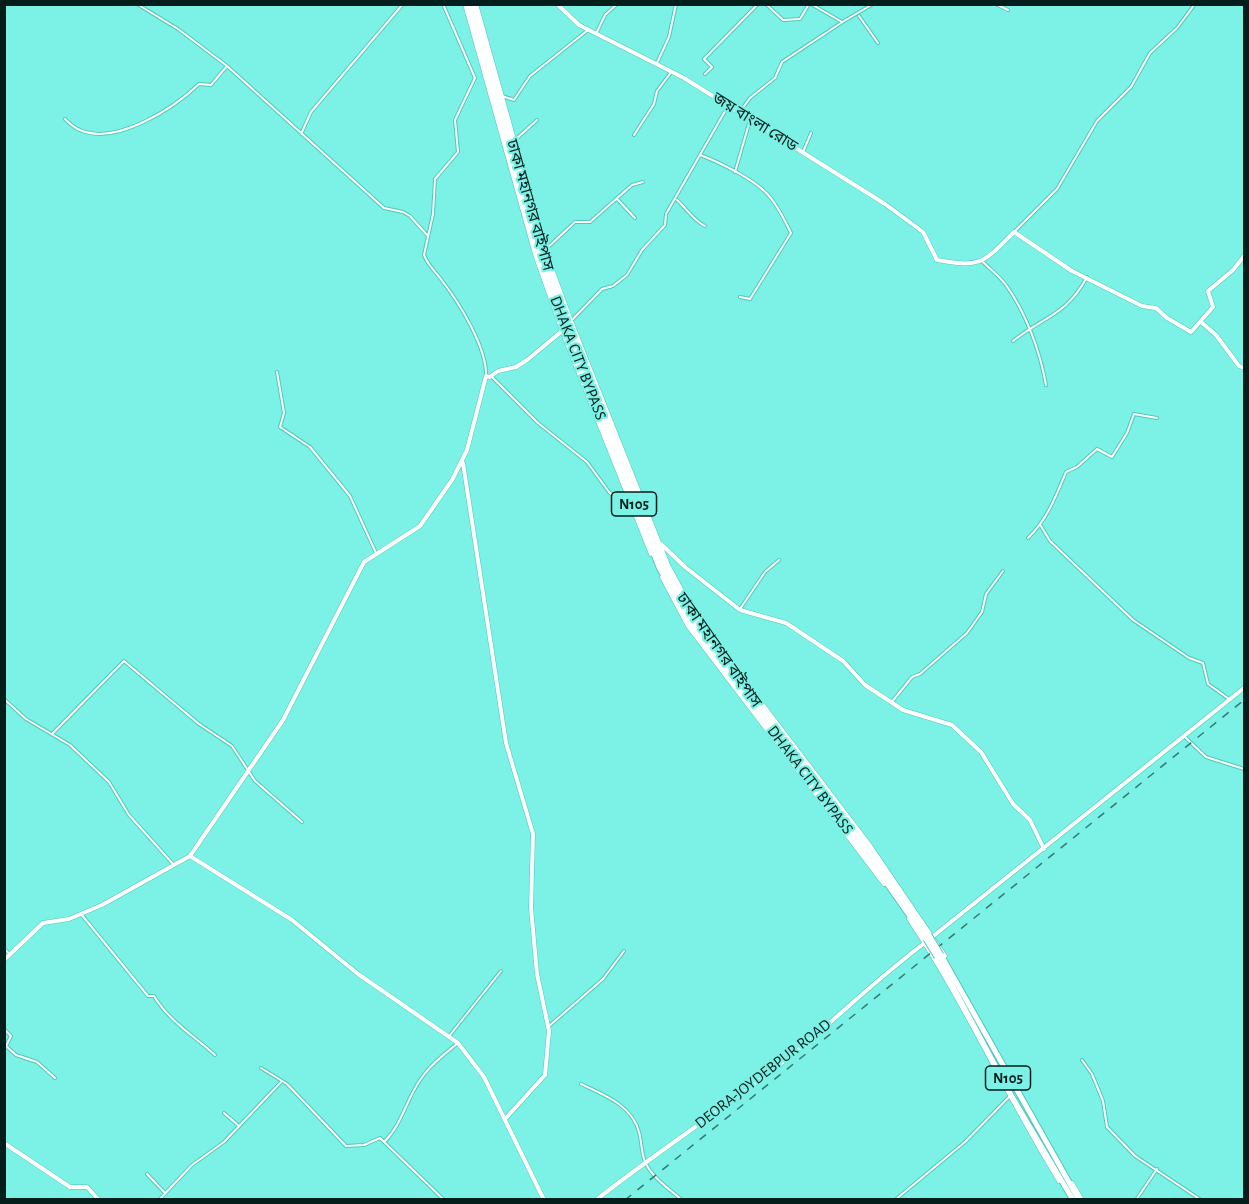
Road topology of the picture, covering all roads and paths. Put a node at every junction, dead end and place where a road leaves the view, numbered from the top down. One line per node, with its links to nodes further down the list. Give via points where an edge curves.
1 (137, 4): 22 (street)
2 (403, 4): 31 (street, via 311,112)
3 (443, 4): 44 (street, via 475,78 455,120 458,152 435,179)
4 (467, 4): 53 (street, via 535,254); 83 (highway, DHAKA CITY BYPASS / N105, via 538,253 659,567 690,623)
5 (475, 4): 25 (street); 83 (highway, ঢাকা মহানগর বাইপাস / N105, via 546,262 676,590 693,620 867,849)
6 (557, 4): 18 (street, জয় বাংলা রোড, via 572,21)
7 (617, 4): 19 (street, via 605,15)
8 (676, 4): 21 (street, via 669,37)
9 (758, 4): 24 (street, via 704,59 712,67)
10 (766, 4): 11 (street, via 788,22 800,19)
11 (810, 4): 17 (street)
12 (873, 4): 16 (street)
13 (996, 4): 15 (street)
14 (1195, 4): 43 (street, via 1150,53 1131,87 1097,121 1057,189)
15 (1008, 10)
16 (858, 15): 17 (street); 20 (street)
17 (842, 22): 27 (street, via 782,62 776,78 750,98)
18 (588, 30): 19 (street, জয় বাংলা রোড); 25 (street, via 530,76 513,100)
19 (596, 34): 21 (street, জয় বাংলা রোড)
20 (878, 43)
21 (656, 65): 23 (street, জয় বাংলা রোড)
22 (227, 66): 28 (street, via 211,86 199,84 170,110 124,130 91,133 78,130); 31 (street)
23 (672, 71): 26 (street, জয় বাংলা রোড); 33 (street)
24 (705, 74)
25 (502, 96): 34 (street)
26 (728, 106): 27 (street, জয় বাংলা রোড); 36 (street)
27 (739, 113): 30 (street, জয় বাংলা রোড)
28 (65, 119)
29 (537, 120): 34 (street)
30 (750, 120): 35 (street, জয় বাংলা রোড); 37 (street)
31 (302, 132): 44 (street, via 384,208 403,212)
32 (811, 133): 35 (street)
33 (634, 135)
34 (515, 140): 45 (street)
35 (803, 152): 47 (street, জয় বাংলা রোড, via 923,232 937,260 969,264)
36 (700, 155): 37 (street); 40 (street)
37 (735, 173): 49 (street, via 770,196 791,233 750,299)
38 (643, 182): 39 (street, via 632,185)
39 (617, 199): 41 (street); 45 (street, via 589,223 575,222)
40 (676, 200): 42 (street); 50 (street, via 666,214 665,225 639,254 627,275 602,289)
41 (634, 218)
42 (705, 226)
43 (1014, 232): 47 (street); 48 (street)
44 (428, 236): 57 (street, via 424,257 449,290 478,342)
45 (545, 250): 50 (street)
46 (1245, 256): 51 (street, via 1208,291 1214,305)
47 (983, 261): 52 (street, via 1014,297)
48 (1087, 277): 51 (street, via 1142,306 1156,308 1190,332); 52 (street, via 1065,308)
49 (740, 297)
50 (571, 321): 65 (street)
51 (1201, 322): 55 (street)
52 (1029, 330): 54 (street); 59 (street, via 1041,356)
53 (562, 331): 58 (street, via 527,360); 62 (street)
54 (1013, 341)
55 (1245, 368)
56 (277, 372): 66 (street, via 284,413 280,427 310,447 350,496)
57 (486, 376): 58 (street); 61 (street)
58 (492, 377): 62 (street, via 538,423 587,462 609,492)
59 (1046, 385)
60 (1157, 418): 63 (street, via 1134,414 1112,457 1096,448 1066,472)
61 (463, 462): 66 (street, via 420,526); 90 (street, via 506,743 533,834 531,908 537,974)
62 (636, 516): 83 (street, via 657,568 688,626)
63 (1041, 526): 64 (street); 72 (street, via 1050,541 1133,620 1203,663 1208,684)
64 (1028, 538)
65 (659, 543): 69 (street); 83 (street, via 696,617 871,847)
66 (376, 553): 76 (street, via 364,562 282,720)
67 (779, 560): 69 (street, via 765,572)
68 (1003, 571): 73 (street, via 986,594 982,612 968,633 912,677)
69 (740, 610): 73 (street, via 786,624 843,661 865,685)
70 (1245, 688): 72 (street, DEORA-JOYDEBPUR ROAD)
71 (4, 699): 74 (street, via 26,719)
72 (1229, 699): 75 (street, DEORA-JOYDEBPUR ROAD)
73 (891, 703): 79 (street, via 917,716 950,724 981,752 1013,804 1030,820)
74 (52, 734): 76 (street, via 124,661 199,724 232,746); 81 (street, via 70,745 109,782 129,815)
75 (1183, 735): 77 (street, via 1208,757); 79 (street, DEORA-JOYDEBPUR ROAD)
76 (248, 769): 78 (street, via 261,788); 80 (street)
77 (1245, 769)
78 (302, 822)
79 (1044, 849): 83 (street, DEORA-JOYDEBPUR ROAD)
80 (190, 856): 81 (street); 92 (street, via 292,920 358,974)
81 (175, 866): 82 (street)
82 (81, 914): 86 (street, via 43,923); 94 (street, via 118,957 124,970 148,996 154,996 165,1015)
83 (928, 938): 87 (highway, ঢাকা মহানগর বাইপাস / N105, bridge); 100 (street); 106 (street, DEORA-JOYDEBPUR ROAD, via 774,1068 695,1129); 120 (street)
84 (4, 949): 86 (street)
85 (624, 951): 90 (street, via 603,979)
86 (10, 954): 88 (street)
87 (939, 956): 119 (highway, N105, via 1011,1095); 120 (highway, ঢাকা মহানগর বাইপাস / N105)
88 (4, 960)
89 (501, 971): 92 (street)
90 (548, 1027): 102 (street, via 545,1076)
91 (4, 1029): 97 (street, via 11,1036 6,1046 16,1055 37,1062)
92 (450, 1035): 93 (street)
93 (458, 1042): 102 (street, via 476,1064); 104 (street, via 423,1076)
94 (215, 1055)
95 (1082, 1060): 107 (street, via 1103,1101 1107,1127 1135,1156)
96 (261, 1068): 98 (street)
97 (56, 1078)
98 (282, 1081): 103 (street); 104 (street, via 346,1146 364,1145 379,1137)
99 (581, 1084): 106 (street, via 610,1097 632,1117 640,1133)
100 (1009, 1097): 118 (street, via 965,1142); 119 (street)
101 (224, 1113): 103 (street)
102 (505, 1119): 115 (street)
103 (239, 1126): 109 (street)
104 (385, 1141): 112 (street)
105 (4, 1143): 110 (street, via 70,1187 87,1187)
106 (644, 1161): 116 (street, DEORA-JOYDEBPUR ROAD); 117 (street)
107 (1157, 1169): 121 (street); 122 (street)
108 (147, 1173): 109 (street)
109 (165, 1193): 111 (street)
110 (99, 1200)
111 (159, 1200)
112 (444, 1200)
113 (459, 1200): 114 (street)
114 (463, 1200)
115 (544, 1200)
116 (596, 1200)
117 (682, 1200)
118 (895, 1200)
119 (1072, 1200)
120 (1081, 1200)
121 (1136, 1200)
122 (1201, 1200)

